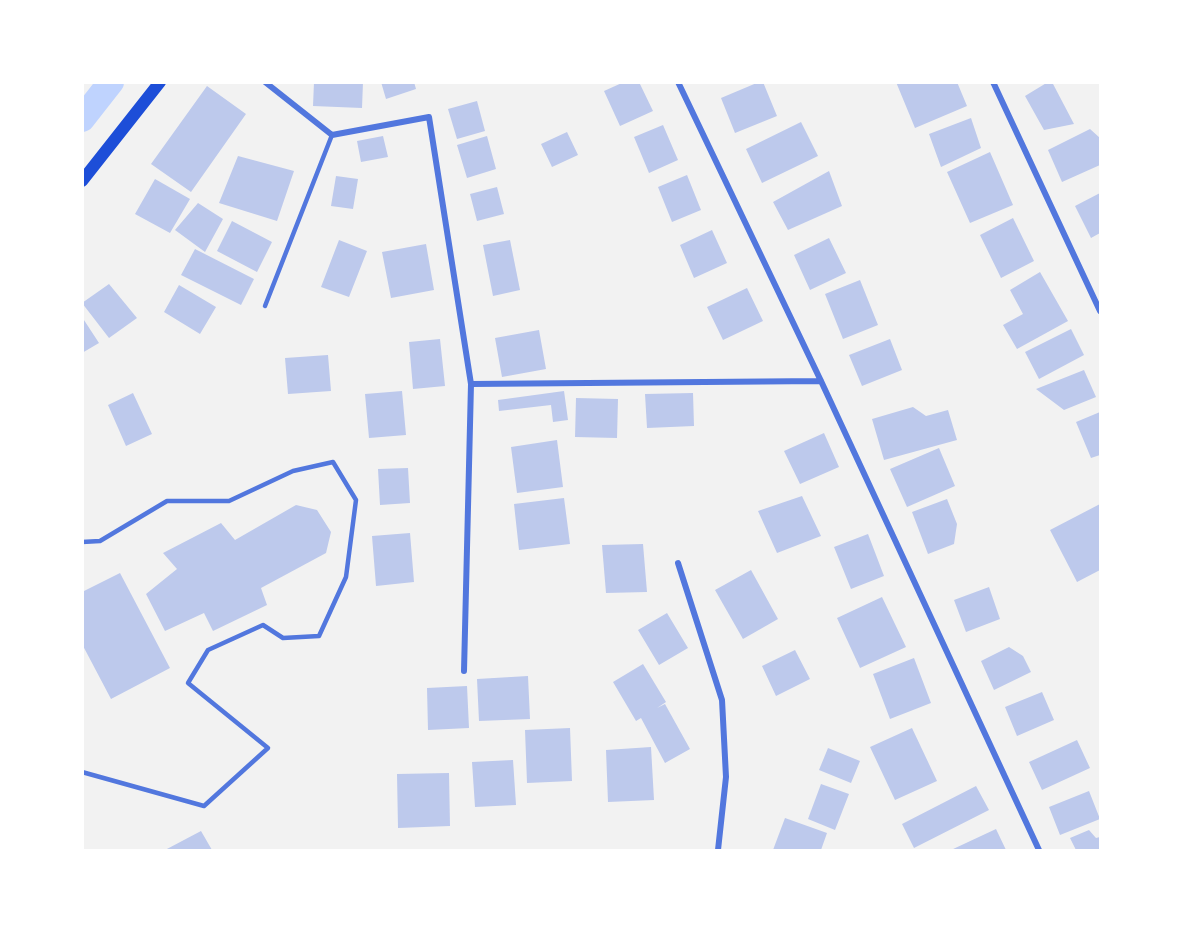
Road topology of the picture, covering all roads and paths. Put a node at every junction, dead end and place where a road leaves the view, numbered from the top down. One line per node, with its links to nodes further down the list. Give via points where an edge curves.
1 (160, 82): 6 (main road)
2 (265, 82): 5 (street)
3 (678, 82): 9 (street)
4 (993, 82): 8 (street)
5 (332, 135): 7 (lane); 10 (street, via 429,117)
6 (82, 181)
7 (265, 306)
8 (1101, 311)
9 (821, 381): 10 (street); 16 (street)
10 (471, 384): 13 (street)
11 (82, 542): 14 (lane, via 100,541 167,501 229,501 293,471 333,462 356,500 346,577 319,636 283,638 263,625 208,650 188,683 268,748 204,806)
12 (678, 562): 15 (street, via 722,700 726,777)
13 (464, 671)
14 (82, 772)
15 (718, 850)
16 (1039, 850)

